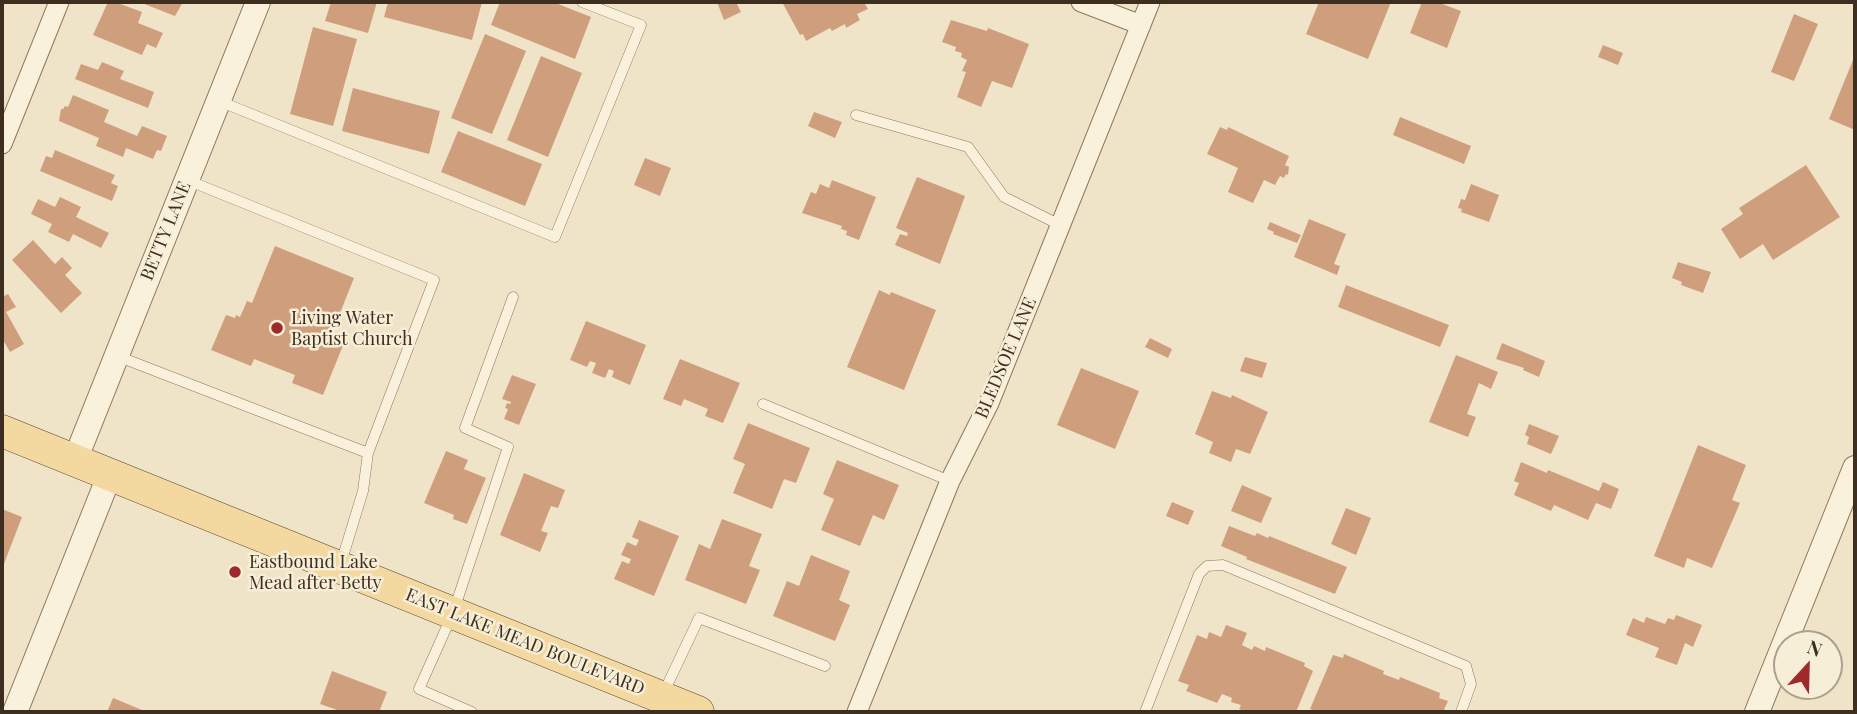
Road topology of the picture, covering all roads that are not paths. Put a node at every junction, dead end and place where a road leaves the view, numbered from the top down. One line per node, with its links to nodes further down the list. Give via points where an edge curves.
1 (59, 2): 9 (street)
2 (258, 2): 7 (street, BETTY LANE)
3 (582, 2): 7 (lane, via 641,25 555,237)
4 (1081, 2): 6 (street)
5 (1150, 2): 6 (street, BLEDSOE LANE)
6 (1141, 25): 11 (street, BLEDSOE LANE)
7 (218, 100): 10 (street, BETTY LANE)
8 (856, 115): 11 (lane, via 968,147 1004,197)
9 (2, 144)
10 (187, 180): 13 (street, BETTY LANE); 16 (lane, via 434,280)
11 (1060, 225): 20 (street, BLEDSOE LANE, via 989,403)
12 (513, 297): 22 (lane, via 465,428 508,447)
13 (117, 356): 16 (lane); 17 (street, BETTY LANE)
14 (763, 404): 20 (lane)
15 (2, 431): 17 (main road, EAST LAKE MEAD BOULEVARD)
16 (368, 453): 21 (lane, via 363,491)
17 (75, 460): 19 (main road, EAST LAKE MEAD BOULEVARD)
18 (1855, 468): 31 (street)
19 (110, 474): 21 (main road, EAST LAKE MEAD BOULEVARD); 25 (street)
20 (950, 481): 28 (street, BLEDSOE LANE)
21 (339, 567): 22 (main road, EAST LAKE MEAD BOULEVARD)
22 (453, 613): 24 (main road, EAST LAKE MEAD BOULEVARD); 26 (lane, via 419,689)
23 (825, 666): 24 (lane, via 699,618)
24 (662, 698): 27 (main road, EAST LAKE MEAD BOULEVARD)
25 (15, 712)
26 (472, 712)
27 (698, 712)
28 (858, 712)
29 (1144, 712): 30 (lane, via 1199,574 1207,566 1223,565 1466,666 1471,684)
30 (1461, 712)
31 (1757, 712)

